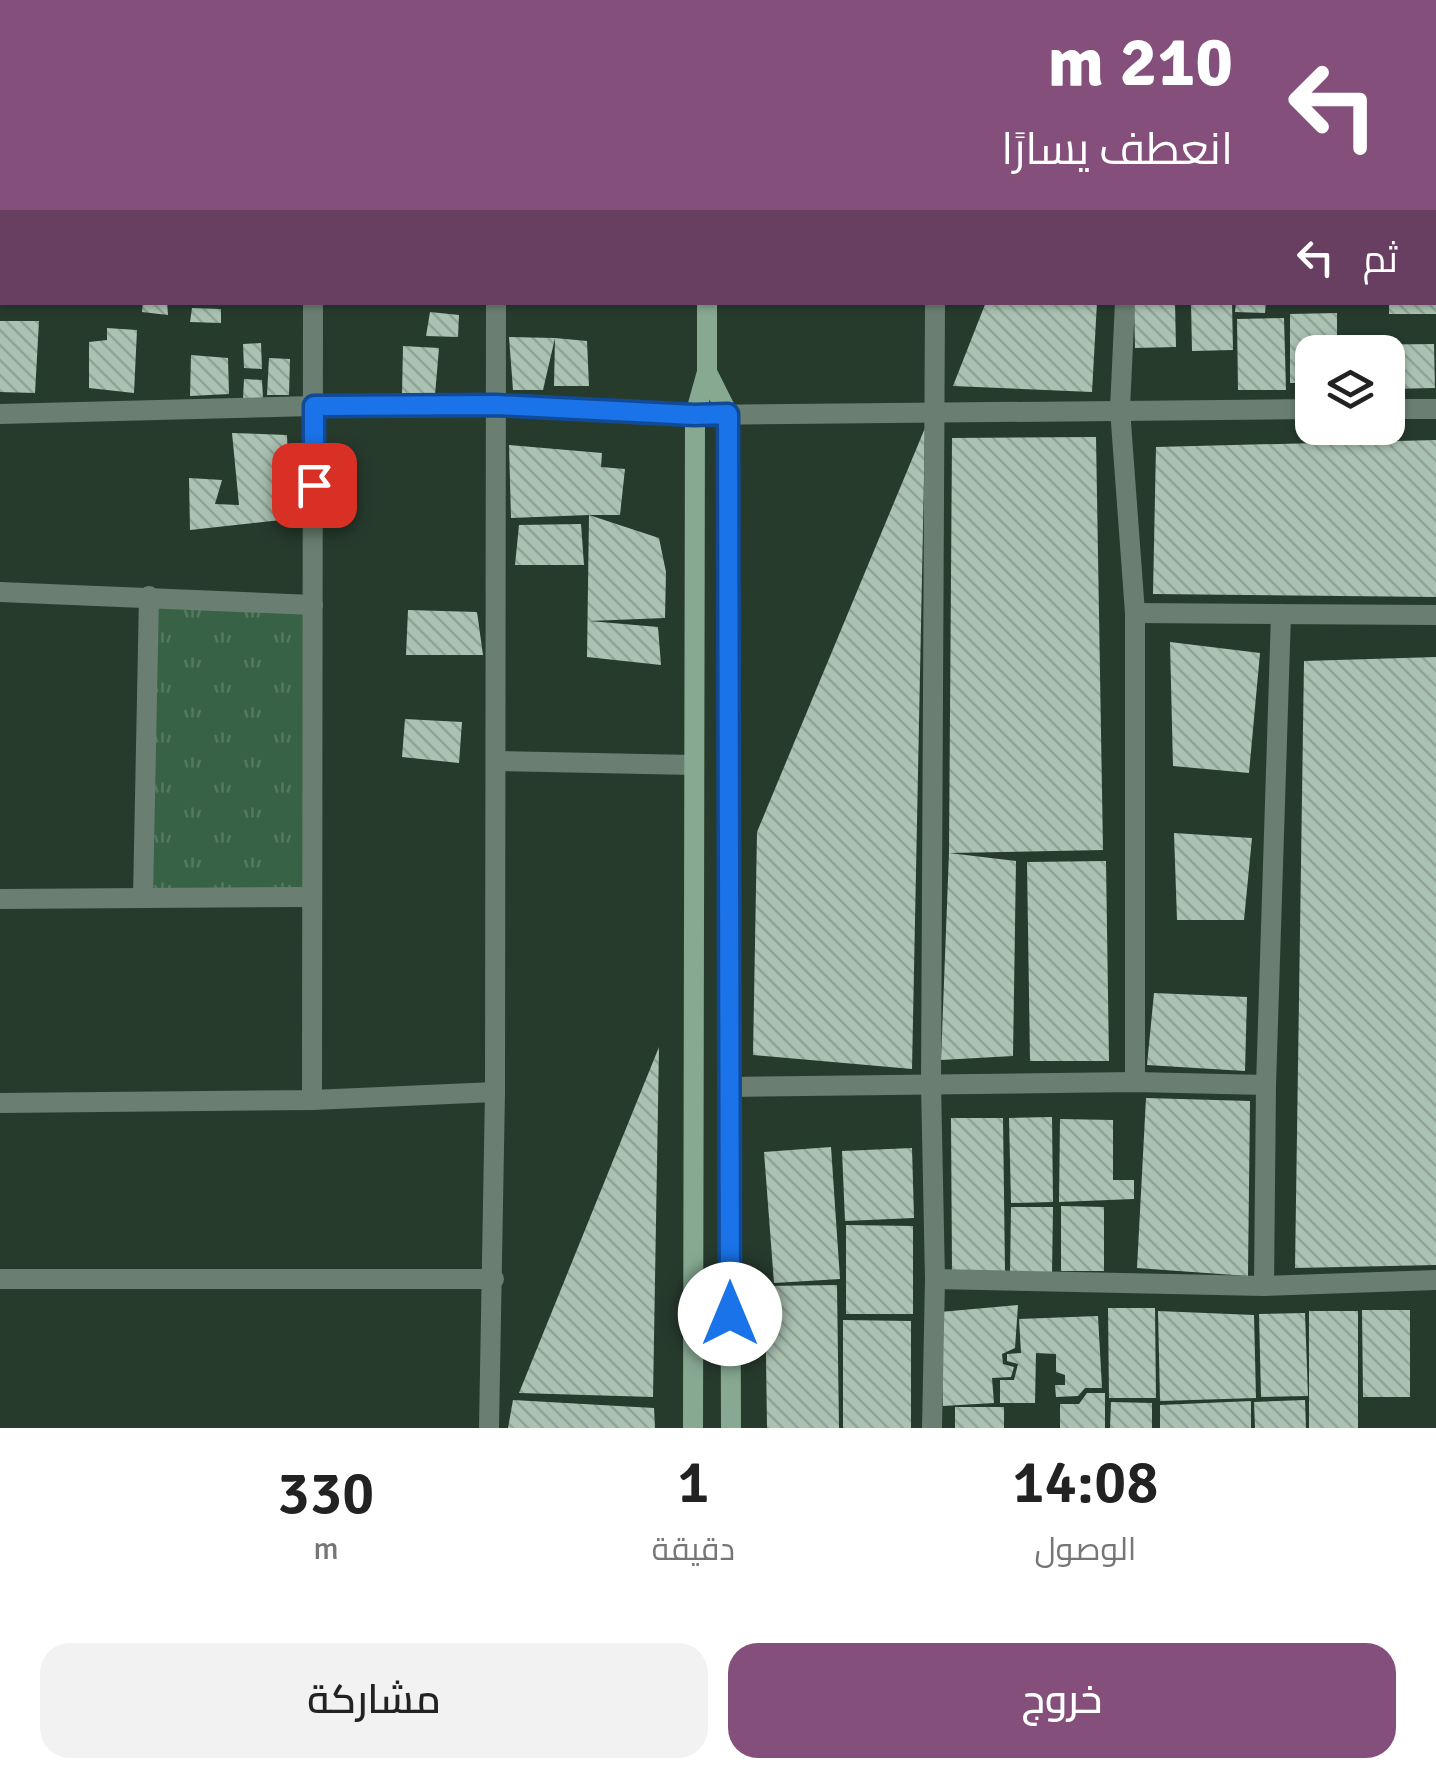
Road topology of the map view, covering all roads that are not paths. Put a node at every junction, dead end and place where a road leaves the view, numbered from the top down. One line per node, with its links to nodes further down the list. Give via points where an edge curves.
1 (312, 305): 8 (street)
2 (496, 305): 7 (street)
3 (707, 305): 6 (street)
4 (935, 305): 13 (street)
5 (1125, 305): 9 (street)
6 (707, 372): 15 (street); 16 (street)
7 (496, 405): 8 (street); 16 (street); 23 (street)
8 (314, 406): 14 (street); 19 (street)
9 (1120, 409): 10 (street); 13 (street); 20 (street)
10 (1295, 409)
11 (1405, 409): 12 (street)
12 (1436, 409)
13 (936, 411): 15 (street); 29 (street)
14 (0, 414)
15 (728, 414): 16 (street); 30 (street)
16 (694, 415): 24 (street)
17 (0, 592): 18 (street)
18 (149, 596): 19 (street); 27 (street)
19 (314, 605): 25 (street)
20 (1135, 613): 21 (street); 28 (street)
21 (1281, 614): 22 (street); 31 (street)
22 (1436, 616)
23 (496, 761): 24 (street); 32 (street)
24 (694, 766): 41 (street)
25 (311, 897): 27 (street); 33 (street)
26 (0, 898): 27 (street)
27 (143, 898)
28 (1135, 1082): 29 (street); 31 (street)
29 (931, 1084): 30 (street); 37 (street)
30 (728, 1086): 42 (street)
31 (1266, 1086): 39 (street)
32 (495, 1092): 33 (street); 36 (street)
33 (312, 1100): 34 (street)
34 (0, 1103)
35 (0, 1279): 36 (street)
36 (494, 1279): 40 (street)
37 (935, 1279): 39 (street); 43 (street)
38 (1436, 1280): 39 (street)
39 (1264, 1286)
40 (490, 1428)
41 (693, 1428)
42 (731, 1428)
43 (932, 1428)

